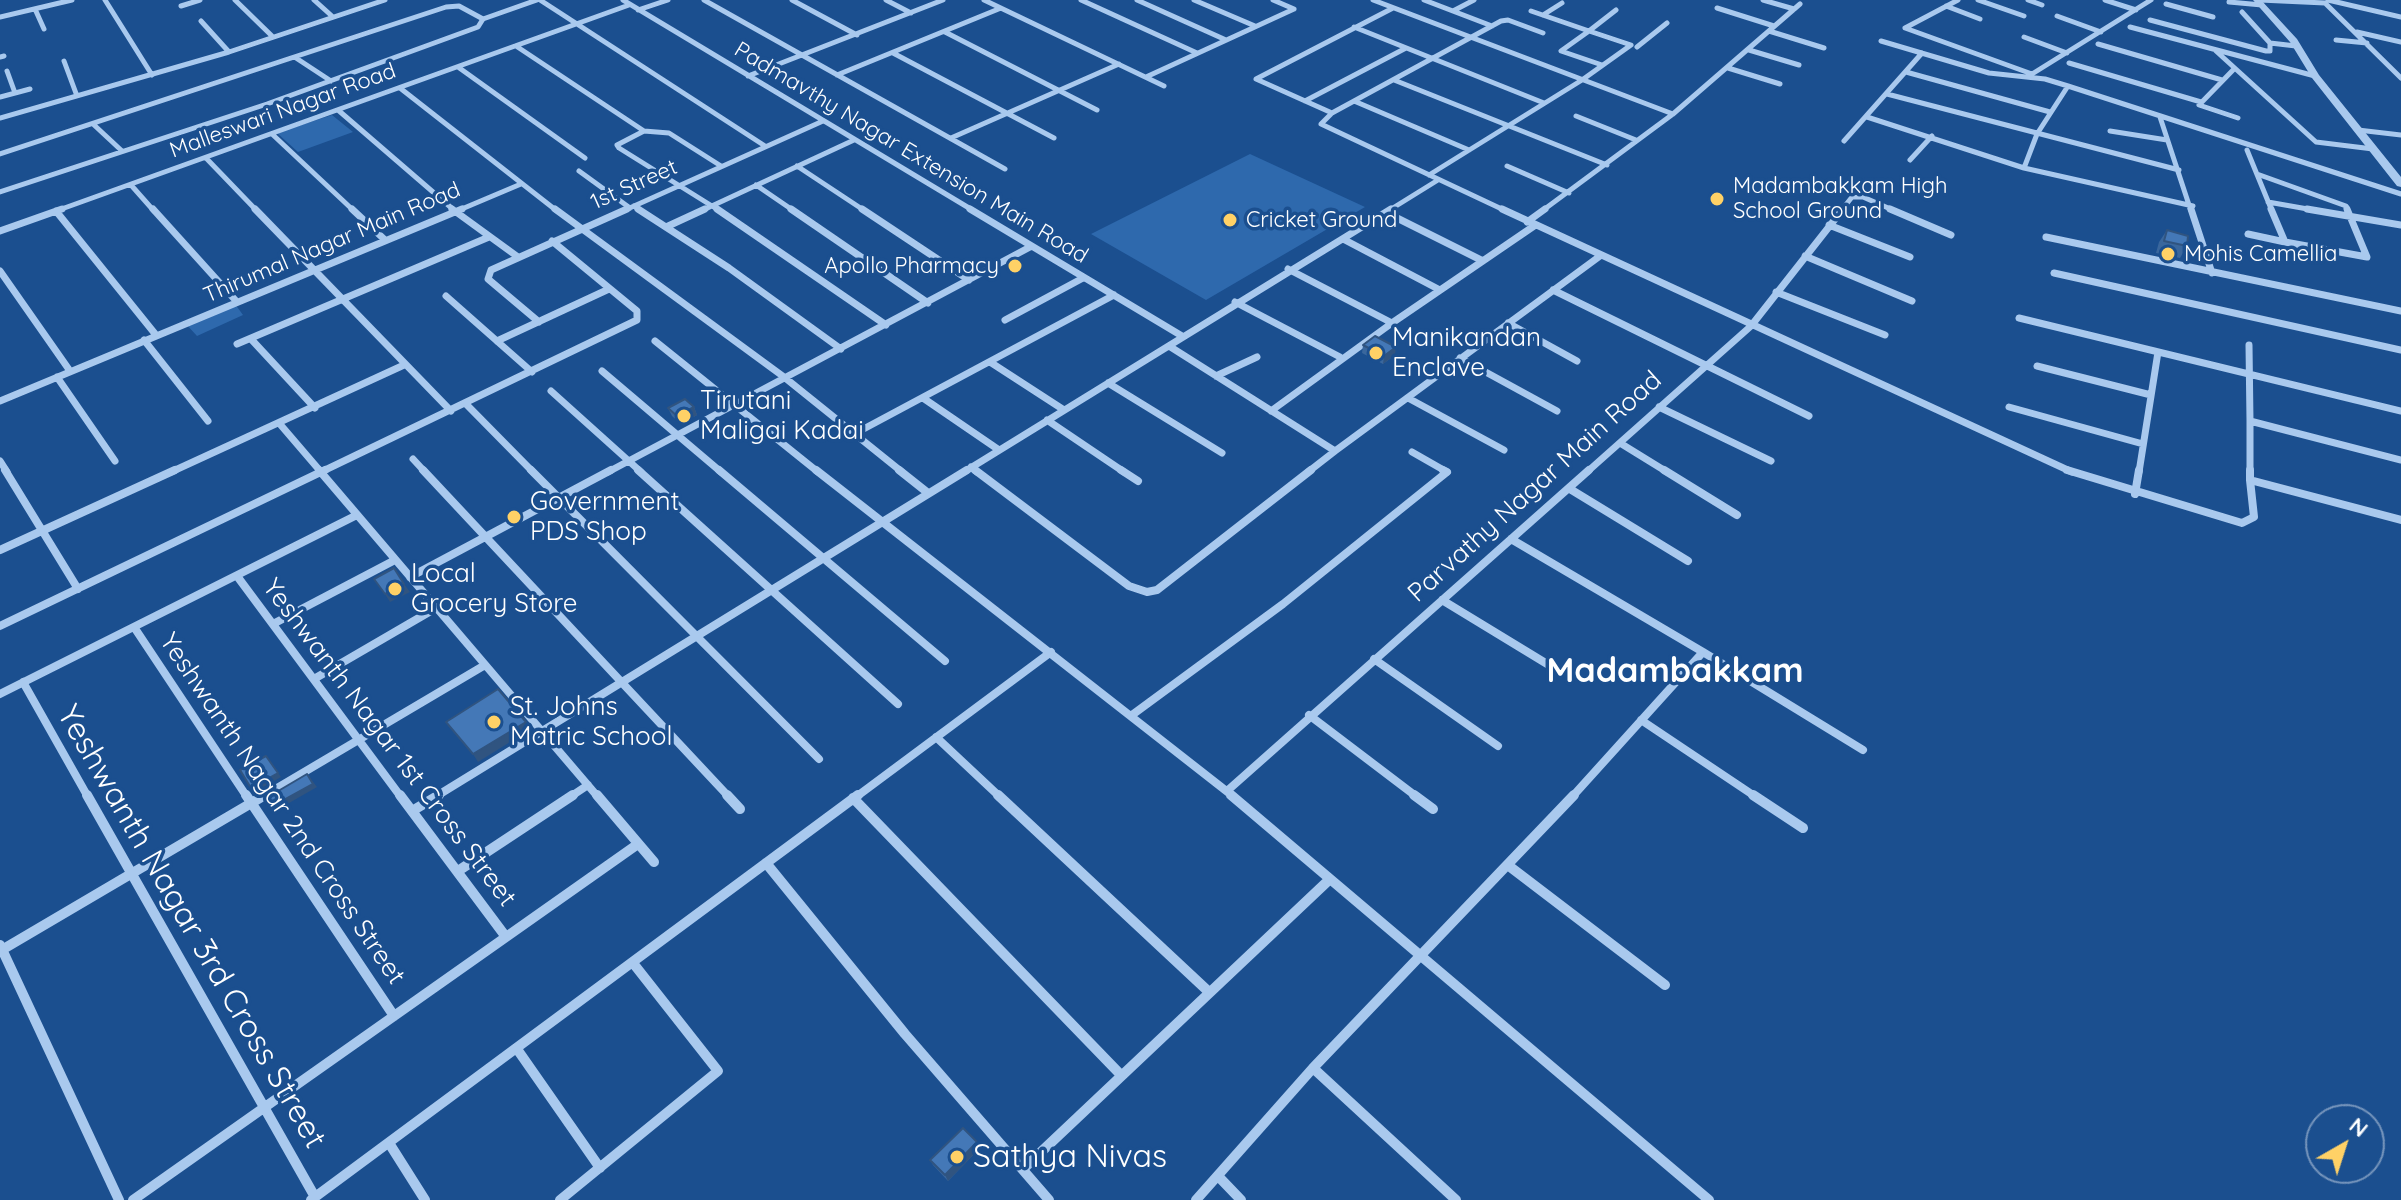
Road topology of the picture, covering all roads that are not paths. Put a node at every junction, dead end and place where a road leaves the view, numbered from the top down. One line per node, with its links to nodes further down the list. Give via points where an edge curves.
1 (72, 0): 43 (street)
2 (105, 0): 112 (street)
3 (200, 0): 37 (street)
4 (235, 0): 77 (street)
5 (314, 0): 56 (street)
6 (385, 0): 56 (street)
7 (539, 0): 59 (street); 63 (street)
8 (623, 0): 35 (street, Padmavthy Nagar Extension Main Road)
9 (668, 0): 45 (street)
10 (704, 0): 100 (street)
11 (792, 0): 76 (street)
12 (886, 0): 51 (street)
13 (943, 0): 51 (street)
14 (984, 0): 39 (street)
15 (1081, 0): 97 (street)
16 (1137, 0): 80 (street)
17 (1194, 0): 65 (street)
18 (1273, 0): 65 (street, via 1294,9)
19 (1373, 0): 40 (street)
20 (1424, 0): 48 (street)
21 (1474, 0): 48 (street)
22 (1763, 0): 44 (street)
23 (1958, 0): 38 (street)
24 (1978, 0): 53 (street)
25 (2028, 0): 36 (street)
26 (2105, 0): 47 (street)
27 (2151, 0): 47 (street)
28 (2227, 1): 30 (street); 42 (street)
29 (2315, 1): 30 (street); 31 (street)
30 (2260, 2): 89 (street)
31 (2329, 2): 58 (street); 72 (street)
32 (1562, 3): 52 (street)
33 (1800, 4): 44 (street)
34 (2166, 4): 57 (street)
35 (629, 5): 45 (street, Padmavthy Nagar Extension Main Road); 63 (street, Malleswari Nagar Road)
36 (2042, 5)
37 (181, 6)
38 (1946, 6): 60 (street); 99 (street, via 1905,28 2032,74)
39 (1001, 8): 73 (street); 105 (street)
40 (1393, 8): 67 (street); 79 (street)
41 (1717, 8): 69 (street)
42 (2235, 8)
43 (35, 9): 55 (street); 70 (street)
44 (1794, 9): 69 (street)
45 (638, 10): 114 (street, Padmavthy Nagar Extension Main Road)
46 (1616, 10): 71 (street)
47 (2136, 10): 74 (street)
48 (1453, 11): 66 (street)
49 (1531, 11): 52 (street)
50 (2242, 12): 84 (street)
51 (911, 13): 76 (street)
52 (1543, 15): 71 (street)
53 (2024, 16)
54 (2057, 16): 74 (street)
55 (0, 17)
56 (333, 17): 77 (street)
57 (2213, 17)
58 (2401, 17)
59 (483, 19): 101 (street, via 459,6 446,7); 122 (street, via 478,27)
60 (1980, 19)
61 (2150, 20): 84 (street, via 2266,51)
62 (201, 21): 95 (street)
63 (577, 23): 87 (street, Malleswari Nagar Road); 164 (street)
64 (1667, 23): 88 (street)
65 (1255, 26): 80 (street)
66 (1492, 26): 75 (street, via 1508,20); 79 (street)
67 (1354, 27): 90 (street); 133 (street, via 1256,79)
68 (2130, 27): 94 (street)
69 (1772, 28): 91 (street); 93 (street)
70 (44, 29)
71 (1589, 31): 88 (street); 106 (street, via 1561,51)
72 (2356, 31): 83 (street); 85 (street)
73 (945, 32): 96 (street); 128 (street)
74 (2101, 32): 99 (street)
75 (1543, 33)
76 (857, 35): 100 (street)
77 (273, 37): 95 (street)
78 (2024, 37): 99 (street)
79 (1470, 38): 102 (street); 120 (street)
80 (1226, 40): 97 (street)
81 (2336, 40): 85 (street)
82 (1881, 41): 98 (street)
83 (2401, 42)
84 (2270, 43): 89 (street)
85 (2368, 43): 118 (street)
86 (2098, 44): 121 (street)
87 (516, 46): 108 (street, Malleswari Nagar Road); 152 (street)
88 (1634, 46): 92 (street); 106 (street)
89 (2296, 46): 115 (street)
90 (1406, 48): 102 (street); 133 (street)
91 (1824, 48)
92 (1644, 49)
93 (1749, 50): 107 (street); 109 (street)
94 (2216, 51): 110 (street); 115 (street)
95 (229, 52): 112 (street)
96 (893, 53): 113 (street); 140 (street)
97 (1197, 53): 116 (street)
98 (1922, 53): 111 (street); 125 (street, via 1989,73)
99 (2067, 53)
100 (804, 56): 113 (street); 114 (street)
101 (296, 58): 122 (street); 149 (street)
102 (1433, 58): 119 (street); 136 (street)
103 (64, 61): 131 (street)
104 (2069, 63): 135 (street)
105 (1119, 64): 116 (street); 128 (street)
106 (1602, 65): 120 (street)
107 (1799, 65)
108 (458, 67): 126 (street, Malleswari Nagar Road); 171 (street)
109 (1728, 68): 123 (street); 142 (street)
110 (2234, 69): 121 (street); 165 (street, via 2316,142)
111 (1906, 72): 130 (street); 139 (street)
112 (152, 75): 131 (street)
113 (837, 75): 158 (street)
114 (748, 76): 148 (street, Padmavthy Nagar Extension Main Road)
115 (2315, 76): 151 (street)
116 (1146, 77): 124 (street)
117 (0, 78): 129 (street, via 8,73)
118 (2401, 78)
119 (1394, 80): 134 (street); 150 (street)
120 (1582, 80): 136 (street); 142 (street)
121 (2222, 80): 135 (street)
122 (331, 81): 168 (street)
123 (1780, 84)
124 (1164, 86)
125 (2068, 86): 139 (street); 145 (street)
126 (400, 88): 137 (street, Malleswari Nagar Road); 184 (street)
127 (30, 89): 129 (street)
128 (1058, 90): 138 (street); 140 (street)
129 (15, 93): 132 (street)
130 (1887, 94): 144 (street); 155 (street)
131 (77, 96): 146 (street)
132 (0, 97)
133 (1305, 101): 141 (street)
134 (1354, 101): 141 (street); 166 (street)
135 (2201, 102): 147 (street, via 2201,107)
136 (1544, 103): 150 (street)
137 (338, 110): 154 (street, Malleswari Nagar Road); 197 (street)
138 (1097, 110)
139 (2050, 112): 155 (street)
140 (1007, 113): 158 (street); 159 (street)
141 (1332, 113): 182 (street, via 1322,126)
142 (1673, 114): 161 (street)
143 (1576, 116): 161 (street)
144 (1867, 117): 157 (street); 163 (street)
145 (2160, 117): 162 (street); 191 (street)
146 (0, 118)
147 (2238, 118)
148 (823, 121): 160 (street, Padmavthy Nagar Extension Main Road); 164 (street, 1st Street)
149 (93, 124): 168 (street); 169 (street)
150 (1508, 126): 166 (street); 173 (street)
151 (2358, 130): 156 (street); 165 (street)
152 (644, 131): 174 (street, via 669,133); 188 (street, via 617,145)
153 (2110, 131): 162 (street)
154 (272, 134): 170 (street, Malleswari Nagar Road); 211 (street)
155 (2037, 134): 177 (street); 179 (street)
156 (2401, 135)
157 (1932, 136): 172 (street); 177 (street)
158 (951, 138): 178 (street)
159 (1054, 138)
160 (854, 140): 175 (street); 214 (street, Padmavthy Nagar Extension Main Road)
161 (1636, 140): 173 (street)
162 (2167, 140): 179 (street)
163 (1844, 141)
164 (765, 146): 174 (street, 1st Street)
165 (2373, 149): 185 (street)
166 (1469, 150): 182 (street)
167 (2247, 150): 181 (street)
168 (122, 151): 189 (street)
169 (0, 154)
170 (206, 158): 186 (street, Malleswari Nagar Road); 222 (street)
171 (585, 158)
172 (1910, 160)
173 (1607, 165): 190 (street)
174 (721, 166): 188 (street, 1st Street)
175 (797, 166): 187 (street); 226 (street)
176 (1507, 166): 190 (street)
177 (2024, 168): 194 (street)
178 (1005, 169)
179 (2179, 170): 194 (street)
180 (579, 171): 195 (street)
181 (2257, 174): 192 (street); 199 (street, via 2346,206)
182 (1429, 175): 183 (street)
183 (1438, 180): 198 (street); 200 (street)
184 (521, 184): 197 (street, Thirumal Nagar Main Road); 204 (street)
185 (2401, 184)
186 (131, 185): 196 (street, Malleswari Nagar Road); 235 (street)
187 (756, 185): 193 (street); 237 (street)
188 (678, 186): 193 (street); 195 (street, 1st Street)
189 (0, 192)
190 (1569, 193): 200 (street)
191 (2401, 194)
192 (2268, 202): 199 (street); 213 (street)
193 (711, 205): 203 (street); 244 (street)
194 (2193, 206): 224 (street)
195 (632, 207): 203 (street); 204 (street, 1st Street)
196 (56, 211): 205 (street, Malleswari Nagar Road); 246 (street)
197 (455, 211): 208 (street); 211 (street, Thirumal Nagar Main Road)
198 (1387, 213): 210 (street); 219 (street)
199 (2350, 216): 202 (street); 213 (street, via 2367,257)
200 (1531, 224): 215 (street); 219 (street)
201 (1829, 225): 207 (street, Parvathy Nagar Main Road, via 1852,197 1863,197); 216 (street, Parvathy Nagar Main Road); 218 (street)
202 (2401, 225)
203 (666, 227): 256 (street)
204 (583, 228): 212 (street, 1st Street); 273 (street)
205 (0, 231)
206 (2248, 234): 213 (street)
207 (1951, 235)
208 (489, 237): 217 (street); 233 (street)
209 (2046, 237): 224 (street)
210 (1343, 239): 220 (street); 228 (street)
211 (385, 240): 222 (street, Thirumal Nagar Main Road)
212 (552, 241): 217 (street, 1st Street); 227 (street)
213 (2285, 242)
214 (1030, 247): 225 (street, Padmavthy Nagar Extension Main Road); 226 (street)
215 (1600, 256): 229 (street); 245 (street)
216 (1805, 256): 230 (street, Parvathy Nagar Main Road); 234 (street)
217 (518, 257): 241 (street, 1st Street, via 487,276)
218 (1910, 257)
219 (1483, 261): 228 (street)
220 (1288, 269): 236 (street); 242 (street)
221 (0, 271): 267 (street)
222 (312, 271): 233 (street); 235 (street, Thirumal Nagar Main Road)
223 (2054, 273): 257 (street)
224 (2212, 273): 238 (street)
225 (1083, 278): 231 (street, Padmavthy Nagar Extension Main Road); 240 (street)
226 (969, 280): 237 (street)
227 (609, 289): 241 (street); 269 (street, via 637,311 637,320)
228 (1440, 290): 242 (street)
229 (1553, 290): 243 (street); 265 (street)
230 (1776, 292): 245 (street, Parvathy Nagar Main Road); 247 (street)
231 (1114, 295): 248 (street, Padmavthy Nagar Extension Main Road); 263 (street)
232 (446, 296): 251 (street)
233 (342, 301): 249 (street); 264 (street)
234 (1912, 301)
235 (237, 302): 246 (street, Thirumal Nagar Main Road)
236 (1235, 302): 248 (street); 260 (street)
237 (928, 303): 244 (street)
238 (2401, 311)
239 (2019, 318): 258 (street)
240 (1005, 320)
241 (539, 322): 251 (street)
242 (1392, 323): 260 (street)
243 (1508, 323): 261 (street); 262 (street)
244 (886, 325): 256 (street)
245 (1751, 326): 265 (street, Parvathy Nagar Main Road); 316 (street, via 2022,452)
246 (156, 335): 250 (street, Thirumal Nagar Main Road)
247 (1885, 335)
248 (1182, 336): 255 (street)
249 (251, 339): 253 (street); 284 (street)
250 (144, 340): 267 (street, Thirumal Nagar Main Road); 292 (street)
251 (497, 341): 269 (street)
252 (655, 341): 281 (street)
253 (237, 344)
254 (2249, 345): 270 (street)
255 (1169, 346): 271 (street); 274 (street)
256 (841, 349): 273 (street)
257 (2401, 350)
258 (2158, 352): 270 (street); 276 (street)
259 (1257, 357): 271 (street)
260 (1340, 357): 287 (street)
261 (1460, 358): 278 (street); 288 (street)
262 (1577, 361)
263 (990, 362): 277 (street); 285 (street)
264 (404, 365): 284 (street); 286 (street)
265 (1705, 365): 282 (street, Parvathy Nagar Main Road); 290 (street)
266 (2037, 366): 276 (street)
267 (70, 371): 272 (street, Thirumal Nagar Main Road)
268 (602, 371): 295 (street)
269 (532, 372): 280 (street)
270 (2251, 375): 289 (street); 293 (street)
271 (1216, 376): 287 (street)
272 (57, 377): 279 (street, Thirumal Nagar Main Road); 307 (street)
273 (784, 377): 281 (street); 296 (street)
274 (1108, 383): 285 (street); 303 (street)
275 (551, 391): 308 (street)
276 (2151, 395): 298 (street)
277 (923, 398): 296 (street); 299 (street)
278 (1408, 398): 300 (street); 301 (street)
279 (0, 401)
280 (466, 404): 286 (street); 317 (street)
281 (732, 404): 295 (street); 321 (street)
282 (1659, 407): 297 (street, Parvathy Nagar Main Road); 309 (street)
283 (2009, 407): 298 (street)
284 (315, 408): 294 (street)
285 (1064, 410): 291 (street)
286 (451, 411): 311 (street)
287 (1271, 411): 301 (street)
288 (1557, 411)
289 (2401, 411)
290 (1809, 416)
291 (1047, 420): 299 (street); 313 (street)
292 (208, 421)
293 (2250, 421): 305 (street); 312 (street)
294 (279, 423): 311 (street); 322 (street)
295 (678, 433): 308 (street); 326 (street)
296 (856, 433): 315 (street)
297 (1620, 443): 314 (street, Parvathy Nagar Main Road); 319 (street)
298 (2143, 444): 316 (street)
299 (999, 450): 310 (street)
300 (1504, 450)
301 (1335, 451): 310 (street, via 1157,590 1147,592 1129,586)
302 (1412, 452): 350 (street, via 1447,472 1283,604)
303 (1222, 453)
304 (413, 459): 323 (street)
305 (2401, 460)
306 (0, 461): 322 (street)
307 (115, 461)
308 (626, 461): 317 (street); 331 (street)
309 (1771, 461)
310 (971, 467): 315 (street)
311 (320, 472): 318 (street); 332 (street)
312 (2250, 480): 316 (street, via 2254,517 2247,522); 320 (street)
313 (1138, 481)
314 (1570, 489): 324 (street, Parvathy Nagar Main Road); 328 (street)
315 (928, 493): 321 (street)
316 (2135, 494)
317 (559, 498): 323 (street); 338 (street)
318 (357, 515): 327 (street); 329 (street)
319 (1737, 515)
320 (2401, 520)
321 (881, 522): 326 (street); 339 (street)
322 (42, 530): 325 (street); 332 (street)
323 (486, 537): 330 (street); 346 (street)
324 (1511, 539): 333 (street, Parvathy Nagar Main Road); 340 (street)
325 (0, 550)
326 (824, 556): 331 (street); 342 (street)
327 (395, 560): 330 (street); 335 (street)
328 (1688, 561)
329 (237, 576): 335 (street, Yeshwanth Nagar 1st Cross Street); 337 (street)
330 (410, 577): 334 (street)
331 (770, 588): 338 (street); 349 (street)
332 (78, 589): 336 (street)
333 (1442, 600): 341 (street, Parvathy Nagar Main Road); 344 (street)
334 (436, 608): 343 (street); 345 (street)
335 (273, 624): 345 (street, Yeshwanth Nagar 1st Cross Street)
336 (0, 626)
337 (134, 627): 347 (street); 362 (street, Yeshwanth Nagar 2nd Cross Street)
338 (696, 637): 346 (street); 358 (street)
339 (1051, 652): 350 (street); 354 (street)
340 (1703, 652): 352 (street); 357 (street)
341 (1374, 659): 351 (street, Parvathy Nagar Main Road); 356 (street)
342 (945, 661)
343 (485, 665): 353 (street); 355 (street)
344 (1557, 670)
345 (314, 679): 355 (street, Yeshwanth Nagar 1st Cross Street)
346 (620, 680): 353 (street); 363 (street)
347 (23, 682): 348 (street); 372 (street, Yeshwanth Nagar 3rd Cross Street)
348 (0, 694)
349 (898, 704)
350 (1132, 715): 360 (street)
351 (1309, 715): 360 (street, Parvathy Nagar Main Road); 364 (street)
352 (1641, 720): 366 (street); 370 (street)
353 (540, 730): 359 (street); 365 (street)
354 (936, 737): 361 (street); 379 (street)
355 (359, 739): 362 (street); 365 (street, Yeshwanth Nagar 1st Cross Street)
356 (1498, 746)
357 (1863, 750)
358 (819, 759)
359 (588, 785): 367 (street); 371 (street)
360 (1227, 791): 373 (street)
361 (853, 798): 369 (street); 383 (street)
362 (250, 804): 372 (street); 380 (street, Yeshwanth Nagar 2nd Cross Street)
363 (740, 809)
364 (1433, 809)
365 (412, 811): 371 (street, Yeshwanth Nagar 1st Cross Street)
366 (1803, 828)
367 (638, 844): 368 (street); 374 (street)
368 (654, 862)
369 (766, 863): 377 (street); 387 (street)
370 (1509, 866): 376 (street); 378 (street)
371 (458, 871): 374 (street, Yeshwanth Nagar 1st Cross Street)
372 (131, 874): 375 (street); 384 (street, Yeshwanth Nagar 3rd Cross Street)
373 (1330, 879): 376 (street); 379 (street)
374 (506, 937): 380 (street)
375 (1, 948): 390 (street)
376 (1422, 957): 382 (street); 398 (street)
377 (633, 963): 381 (street); 386 (street, via 718,1071)
378 (1665, 985)
379 (1209, 992): 383 (street)
380 (394, 1016): 384 (street)
381 (517, 1049): 385 (street); 386 (street)
382 (1313, 1068): 388 (street); 397 (street)
383 (1120, 1074): 387 (street)
384 (264, 1108): 389 (street, Yeshwanth Nagar 3rd Cross Street); 391 (street)
385 (389, 1143): 389 (street); 392 (street)
386 (600, 1168): 393 (street)
387 (1023, 1169): 394 (street)
388 (1218, 1176): 395 (street); 396 (street)
389 (313, 1199)
390 (119, 1200)
391 (133, 1200)
392 (425, 1200)
393 (560, 1200)
394 (1049, 1200)
395 (1196, 1200)
396 (1241, 1200)
397 (1456, 1200)
398 (1709, 1200)

